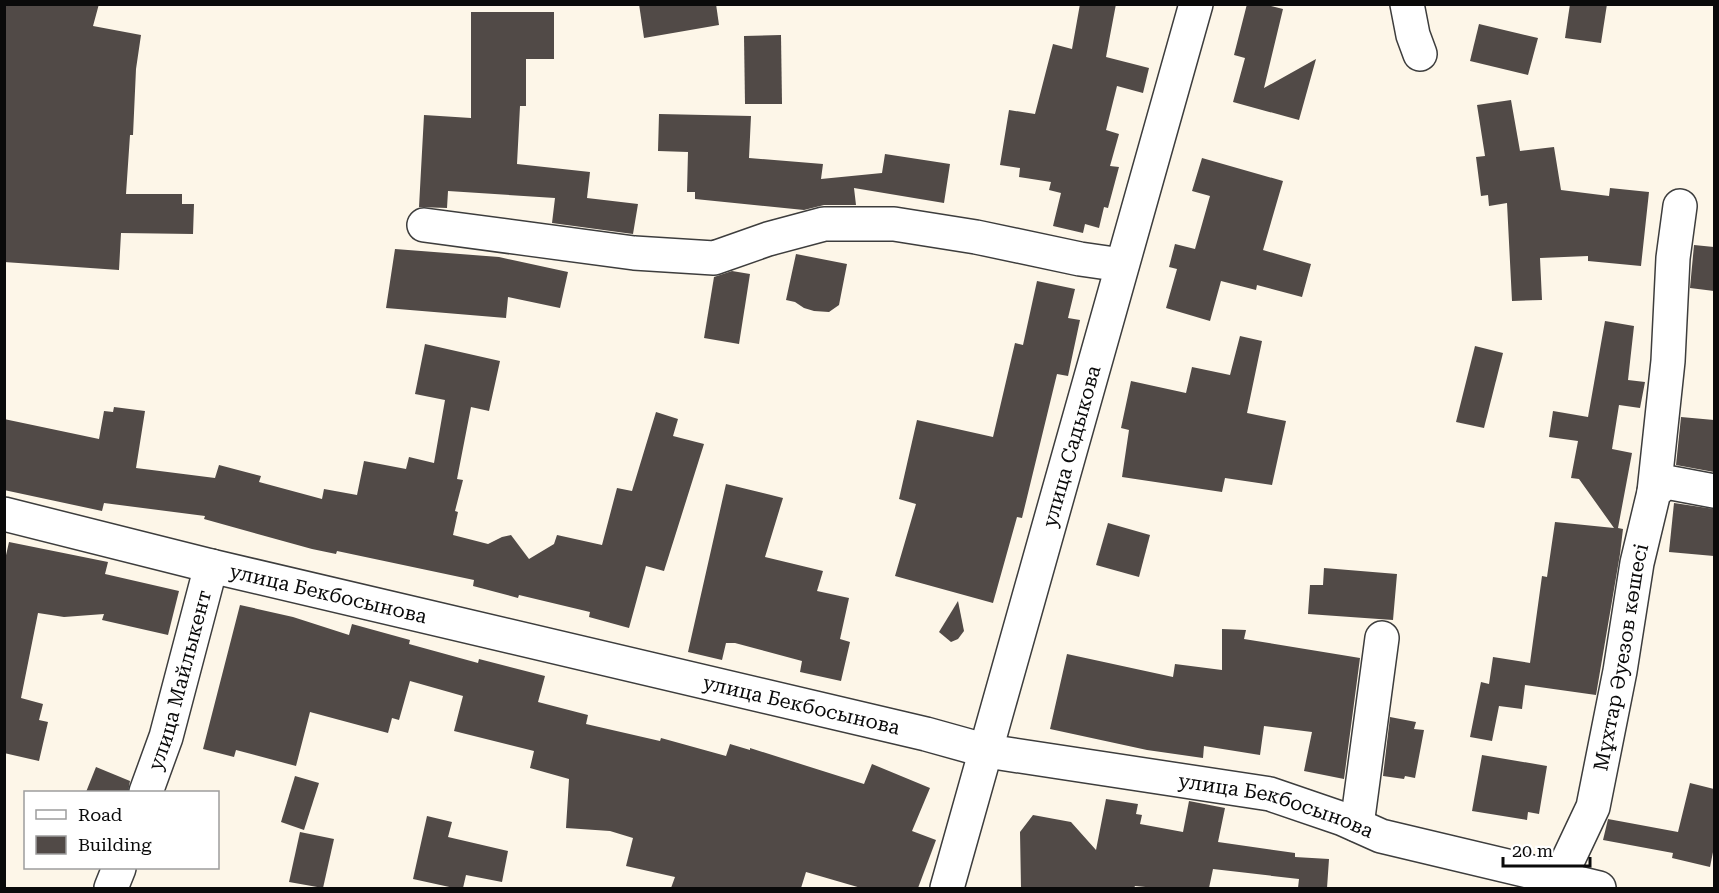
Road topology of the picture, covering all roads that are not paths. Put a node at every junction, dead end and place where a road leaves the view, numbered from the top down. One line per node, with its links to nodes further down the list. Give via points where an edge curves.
1 (1196, 4): 6 (street, улица Садыкова)
2 (1407, 4): 3 (street)
3 (1420, 54)
4 (1680, 206): 8 (street, Мұхтар Әуезов көшесі, via 1672,258 1668,361)
5 (424, 225): 6 (street, via 634,252 714,258 824,224 894,224)
6 (1122, 265): 12 (street, улица Садыкова)
7 (1714, 490): 8 (street, via 1666,482)
8 (1653, 492): 16 (street, Мұхтар Әуезов көшесі, via 1593,807)
9 (4, 514): 10 (street, улица Бекбосынова)
10 (212, 566): 12 (street, улица Бекбосынова); 13 (street, улица Майлыкент, via 166,737)
11 (1382, 638): 14 (street)
12 (987, 751): 14 (street, улица Бекбосынова, via 1270,794); 18 (street, улица Садыкова)
13 (146, 791)
14 (1357, 825): 16 (street, улица Бекбосынова, via 1381,836)
15 (118, 869): 17 (street)
16 (1559, 879): 19 (street, улица Бекбосынова)
17 (111, 888)
18 (947, 888)
19 (1599, 888)

